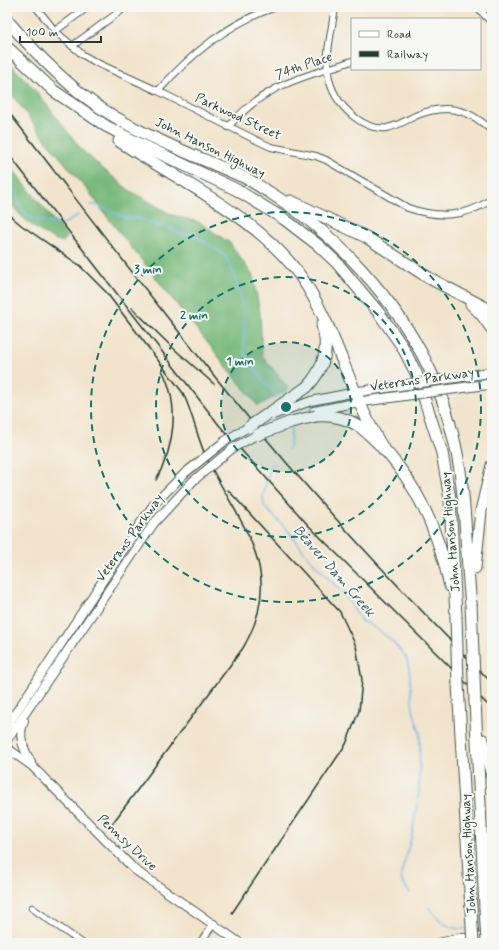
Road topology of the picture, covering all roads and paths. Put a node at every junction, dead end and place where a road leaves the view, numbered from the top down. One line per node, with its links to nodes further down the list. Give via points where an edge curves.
1 (36, 7): 11 (street, Parkwood Street)
2 (88, 7): 11 (street)
3 (126, 7): 12 (street)
4 (276, 7): 16 (street, via 248,18 196,52)
5 (335, 7): 15 (street)
6 (477, 7): 7 (street)
7 (487, 18): 9 (street); 10 (street)
8 (7, 20): 20 (highway, John Hanson Highway, via 64,80 91,101 150,135)
9 (481, 20)
10 (492, 23)
11 (55, 31): 12 (street, Parkwood Street)
12 (72, 46): 16 (street, Parkwood Street, via 97,63)
13 (7, 47): 17 (highway, John Hanson Highway, via 32,72)
14 (351, 61): 15 (street, 74th Place)
15 (327, 70): 18 (street, 74th Place, via 281,84 253,102); 19 (street, via 336,98 347,111 364,124 385,128 430,111 448,109 467,112 477,117)
16 (158, 91): 18 (street, Parkwood Street)
17 (70, 102): 22 (highway, via 100,128 232,212); 35 (highway, John Hanson Highway, via 106,126 237,190 284,219 337,263 379,313 402,346 416,373 442,453 450,499)
18 (228, 127): 21 (street, Parkwood Street, via 271,146 326,160 408,208 422,213 457,215)
19 (492, 131)
20 (243, 176): 23 (highway, via 366,237); 34 (highway, John Hanson Highway, via 301,214 349,257 396,314 429,366 445,409 460,469 466,514)
21 (492, 199)
22 (281, 254): 28 (highway, via 296,270 317,303); 30 (highway, bridge, via 316,308 323,330 326,355 307,387)
23 (460, 295): 24 (highway); 25 (highway, via 482,315)
24 (492, 311)
25 (492, 329)
26 (492, 372): 28 (main road, Veterans Parkway, bridge, via 397,386)
27 (492, 384): 28 (main road, Veterans Parkway, bridge, via 401,396)
28 (358, 397): 29 (main road, Veterans Parkway); 30 (main road, Veterans Parkway, bridge, via 311,401); 32 (highway, via 369,427)
29 (315, 414): 31 (highway, bridge); 32 (highway, via 353,422)
30 (249, 427): 36 (main road, Veterans Parkway, bridge, via 225,441 185,473 156,503)
31 (257, 435): 37 (main road, Veterans Parkway, bridge, via 233,448 193,481 154,523)
32 (384, 450): 35 (highway, via 408,479 427,513 441,552)
33 (491, 468): 34 (highway, via 481,511 475,557 475,589)
34 (471, 604): 39 (highway, John Hanson Highway, bridge)
35 (456, 616): 53 (highway, John Hanson Highway, bridge)
36 (28, 695): 38 (main road); 40 (main road, Veterans Parkway)
37 (27, 711): 41 (main road, Veterans Parkway); 43 (main road, via 20,733)
38 (7, 717)
39 (476, 721): 44 (highway); 48 (highway, John Hanson Highway, bridge)
40 (7, 726)
41 (7, 740)
42 (7, 748): 43 (main road, Pennsy Drive)
43 (32, 766): 46 (main road, Pennsy Drive, via 135,870)
44 (492, 776)
45 (32, 908): 49 (street)
46 (214, 923): 50 (street); 51 (main road, Pennsy Drive)
47 (492, 937): 48 (main road)
48 (485, 940): 52 (main road, via 460,938)
49 (82, 943)
50 (200, 943)
51 (240, 943)
52 (439, 943)
53 (473, 943)

